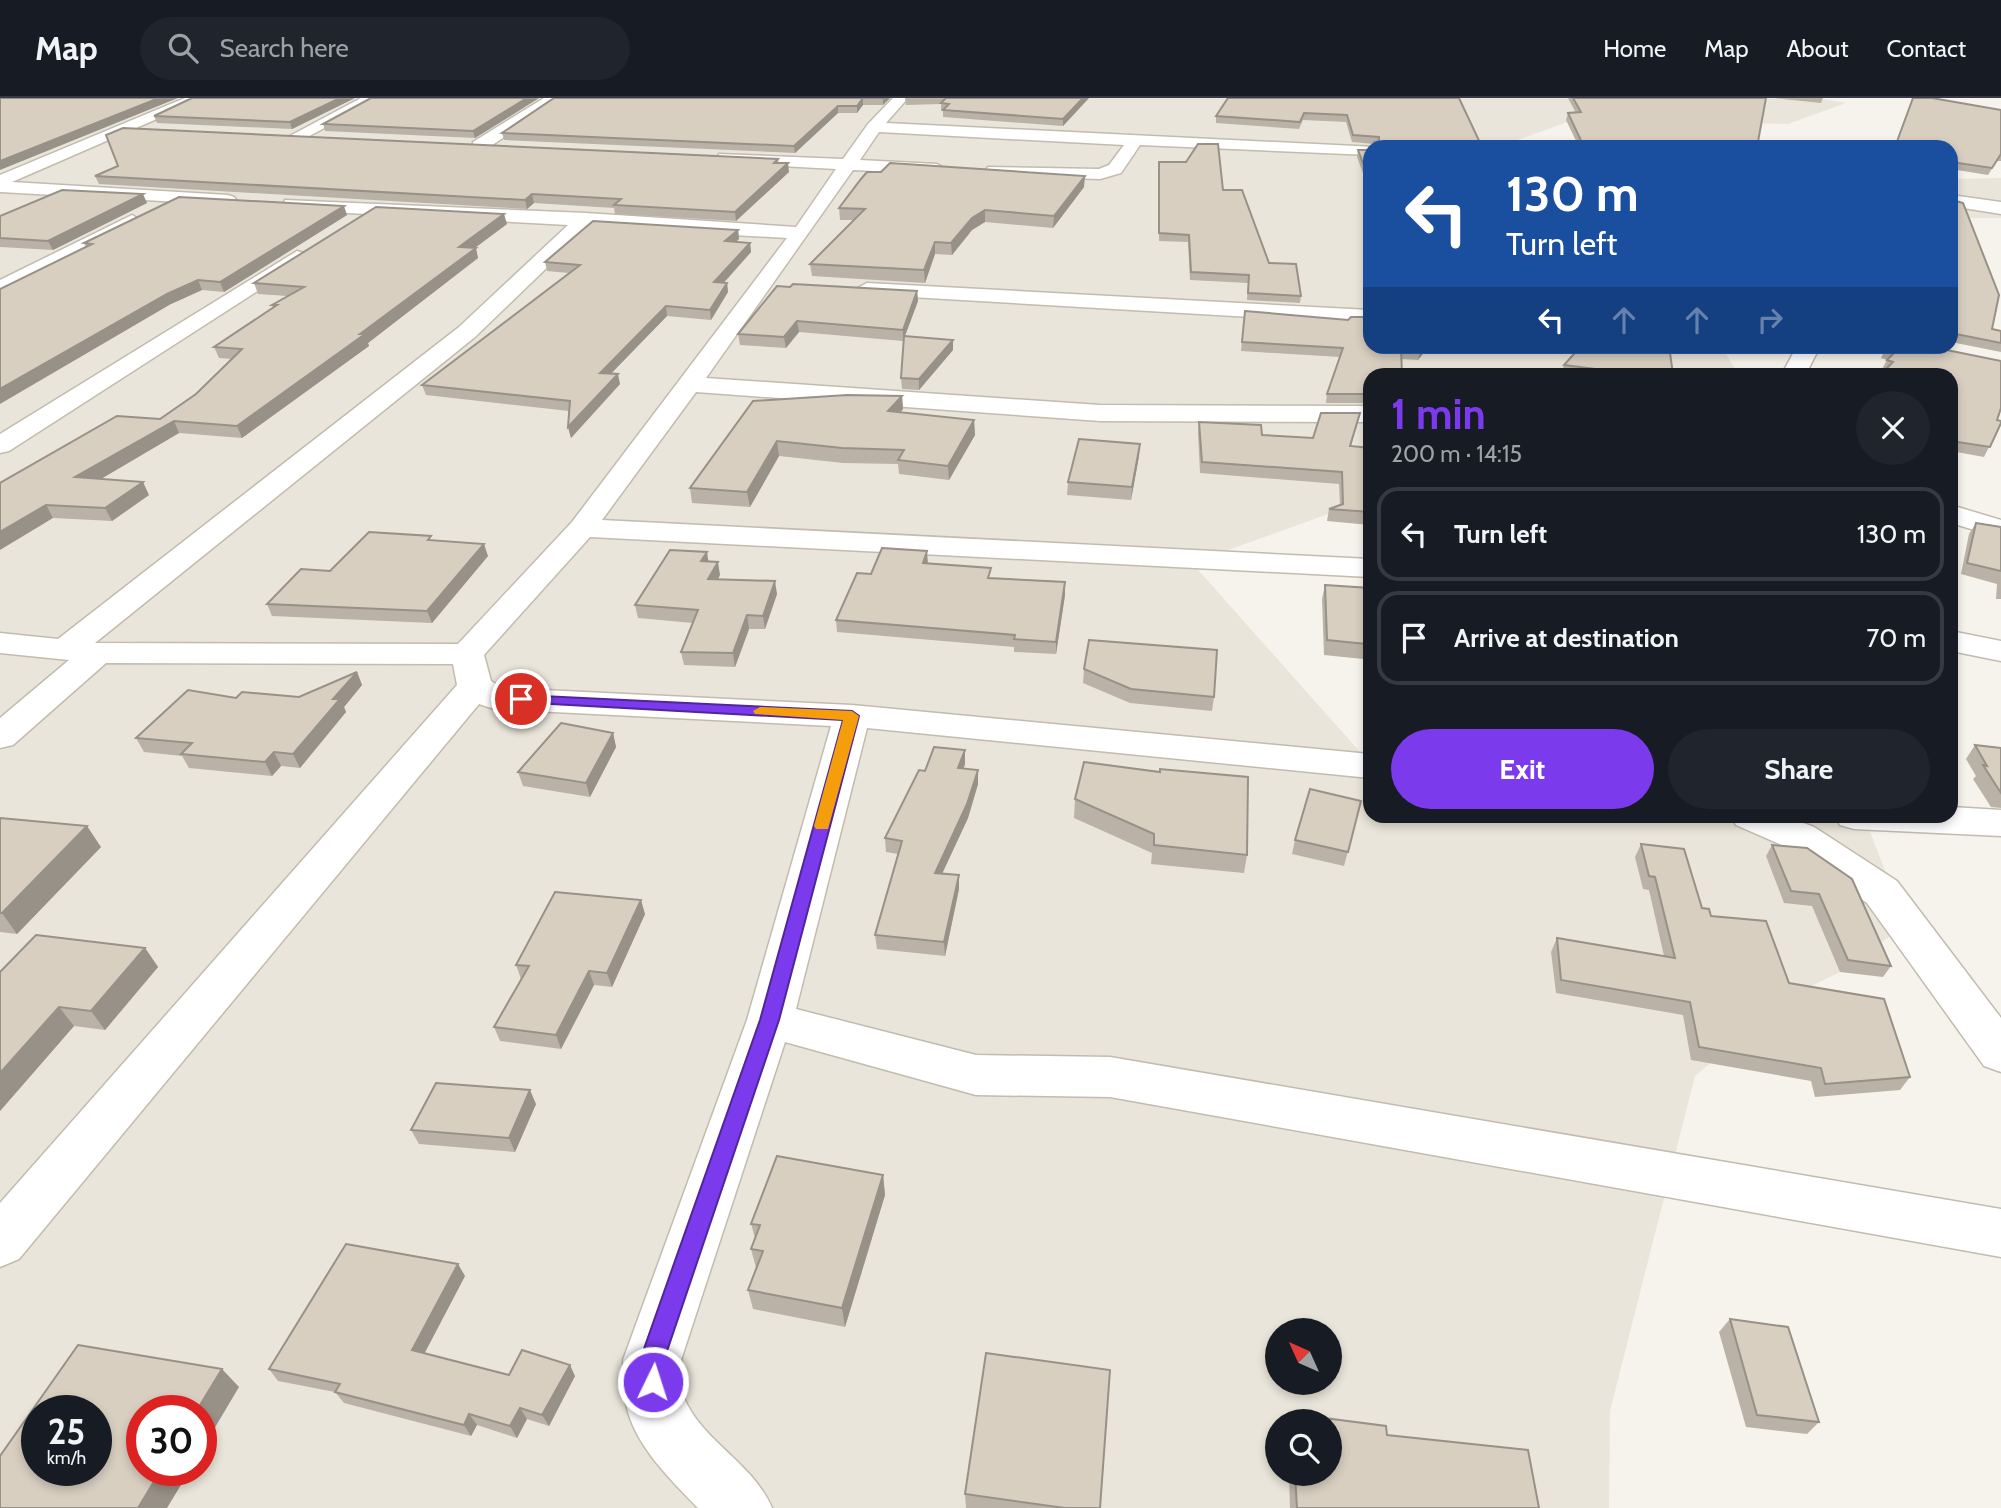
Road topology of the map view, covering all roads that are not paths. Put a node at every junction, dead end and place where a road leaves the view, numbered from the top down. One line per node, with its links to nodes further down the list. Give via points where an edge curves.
1 (373, 98): 9 (street, via 289,137)
2 (554, 98): 11 (street, via 472,145)
3 (901, 98): 6 (street)
4 (151, 99): 5 (street)
5 (195, 99): 7 (street)
6 (874, 127): 10 (street); 14 (street)
7 (123, 129): 8 (street); 15 (street)
8 (163, 131)
9 (335, 139)
10 (1136, 139): 12 (street); 14 (street, via 1115,169 1100,174)
11 (506, 147)
12 (1363, 150)
13 (710, 158): 14 (street)
14 (847, 165): 25 (street)
15 (0, 181)
16 (0, 187): 17 (street)
17 (177, 198): 19 (street); 30 (street)
18 (1958, 201): 21 (street)
19 (243, 202)
20 (269, 203): 22 (street)
21 (2001, 208)
22 (374, 209): 23 (street); 24 (street)
23 (586, 219): 25 (street); 41 (street, via 467,332)
24 (339, 231)
25 (801, 233): 27 (street)
26 (315, 246): 34 (street)
27 (764, 283): 28 (street); 32 (street)
28 (791, 284)
29 (846, 287): 31 (street)
30 (0, 288)
31 (1363, 317)
32 (688, 384): 33 (street, via 1100,413); 36 (street)
33 (1363, 414)
34 (0, 445)
35 (1958, 516): 37 (street)
36 (582, 528): 38 (street); 43 (street)
37 (2001, 529)
38 (1363, 568)
39 (1958, 642): 42 (street)
40 (0, 643): 41 (street)
41 (82, 651): 43 (street); 45 (street)
42 (2001, 651)
43 (471, 670): 44 (street, via 494,698); 53 (street)
44 (852, 716): 46 (street); 50 (street)
45 (0, 737)
46 (1363, 765)
47 (1958, 821): 49 (street)
48 (1767, 823): 51 (street, via 1800,837 1882,892)
49 (2001, 823)
50 (769, 1020): 52 (street, via 976,1075 1110,1077); 54 (street, via 652,1360 655,1405 681,1447)
51 (2001, 1052)
52 (2001, 1233)
53 (0, 1242)
54 (741, 1508)

